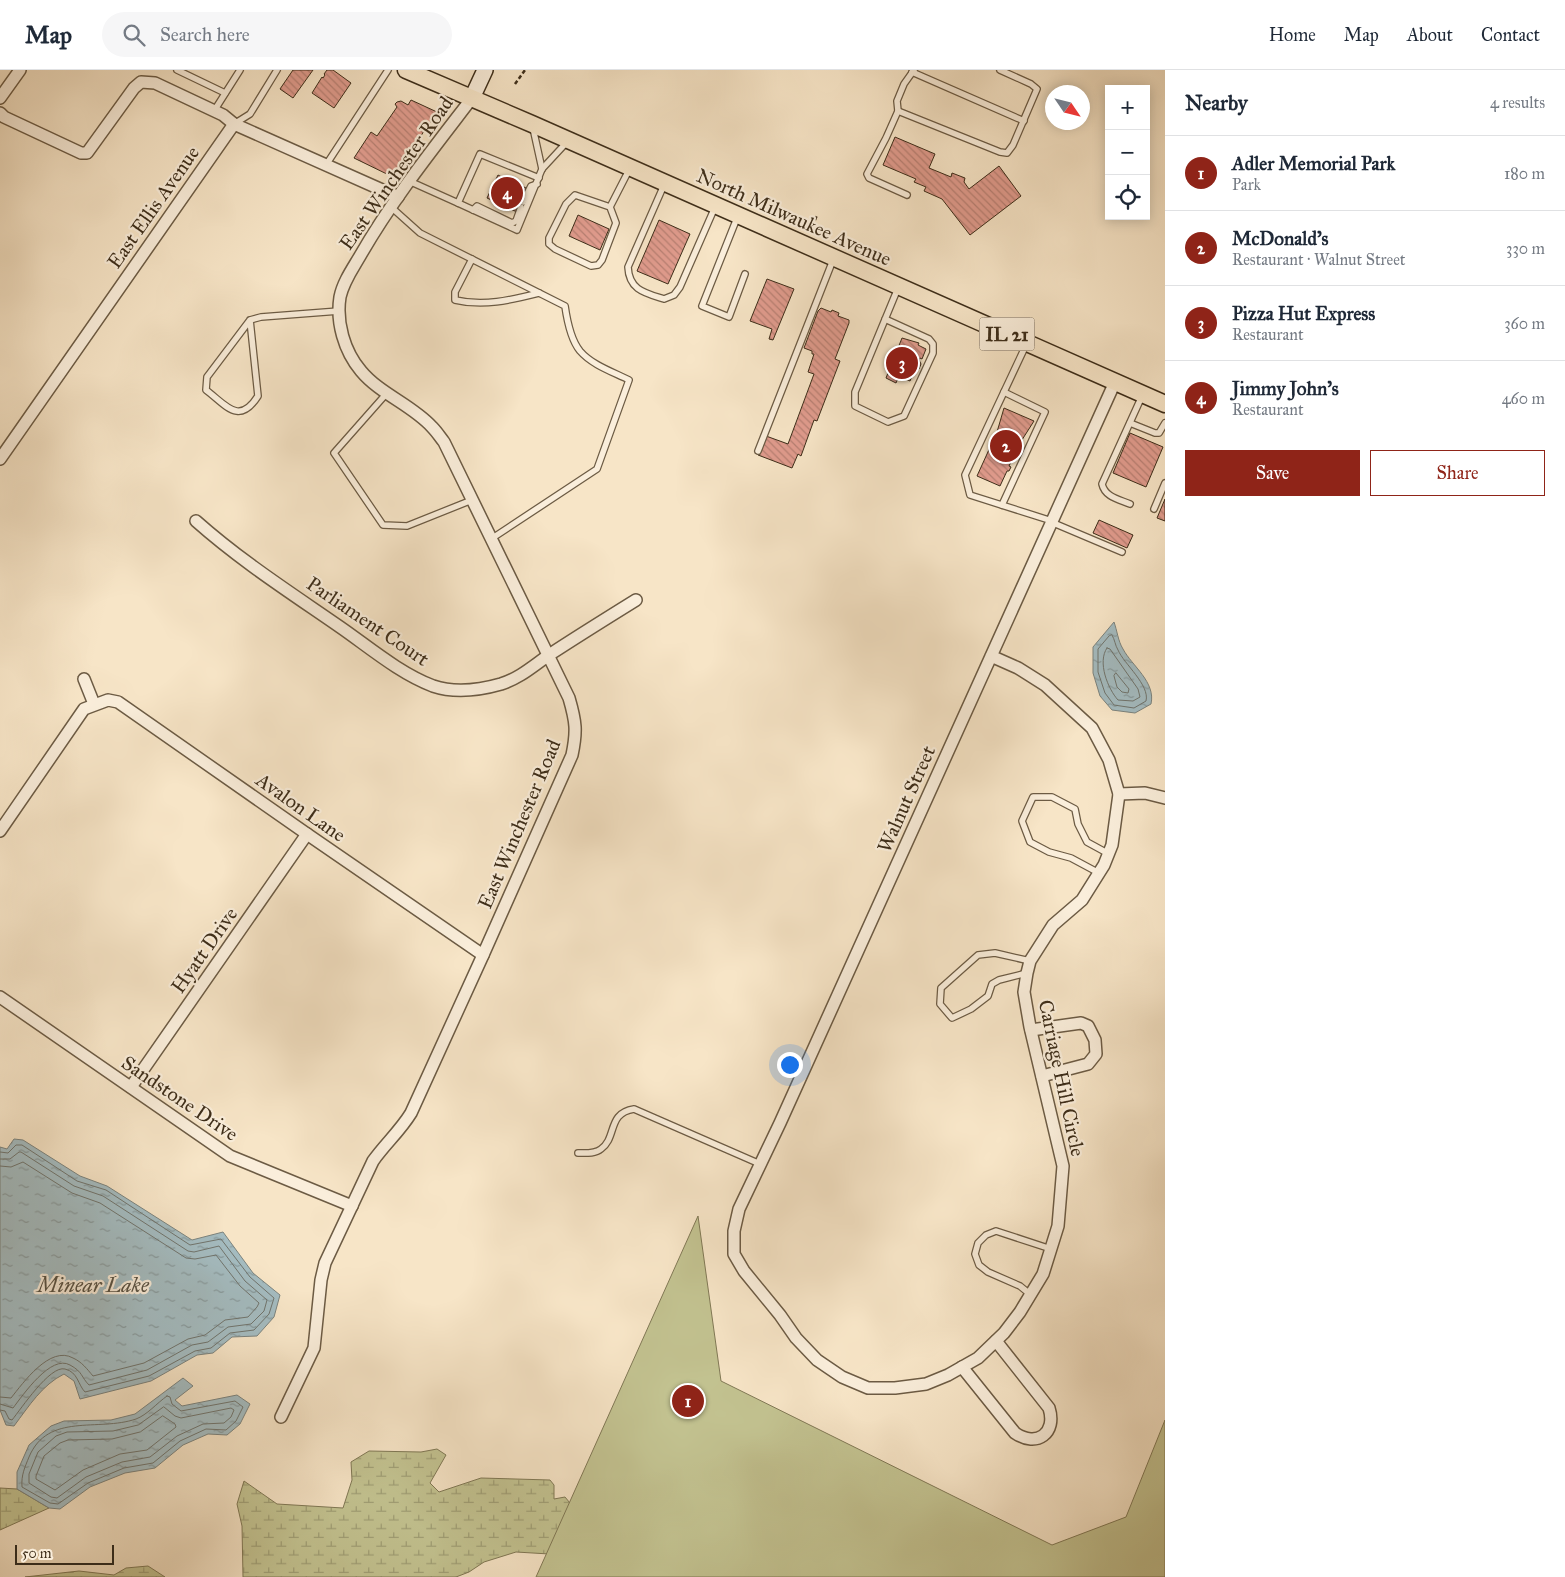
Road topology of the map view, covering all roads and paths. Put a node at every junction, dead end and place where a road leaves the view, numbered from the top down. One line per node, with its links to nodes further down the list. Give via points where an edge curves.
1 (20, 70): 13 (street)
2 (177, 70): 12 (lane)
3 (240, 70): 12 (lane)
4 (277, 70): 19 (lane, via 250,114)
5 (388, 70): 22 (lane)
6 (406, 70): 14 (main road, North Milwaukee Avenue / IL 21)
7 (485, 70): 14 (main road)
8 (525, 70): 11 (path)
9 (1000, 70): 18 (lane, via 1036,89)
10 (913, 71): 16 (lane, via 897,101); 18 (lane)
11 (515, 84)
12 (225, 93): 15 (lane)
13 (0, 98)
14 (472, 98): 20 (main road, North Milwaukee Avenue / IL 21); 25 (street, East Winchester Road)
15 (214, 110): 17 (street, via 155,83 141,82 87,153); 19 (street)
16 (898, 111): 18 (lane, via 1008,153); 28 (lane, via 867,174)
17 (0, 113)
18 (1024, 121)
19 (234, 124): 22 (street); 53 (street, East Ellis Avenue)
20 (532, 124): 21 (main road, North Milwaukee Avenue / IL 21); 24 (lane)
21 (569, 140): 23 (main road, North Milwaukee Avenue / IL 21); 24 (lane)
22 (326, 165): 29 (street)
23 (630, 168): 27 (main road, North Milwaukee Avenue / IL 21); 33 (lane)
24 (542, 169): 26 (lane)
25 (409, 181): 29 (street, East Winchester Road); 30 (lane)
26 (538, 181): 30 (lane, via 480,154); 34 (lane, via 531,186 516,221 512,223 477,206); 34 (lane, via 517,230)
27 (665, 183): 31 (main road, North Milwaukee Avenue / IL 21); 31 (lane, via 628,267 633,285 651,295 664,299 674,295 680,287)
28 (907, 194)
29 (398, 196): 32 (street, East Winchester Road)
30 (458, 203): 34 (lane)
31 (716, 205): 35 (main road, North Milwaukee Avenue / IL 21)
32 (391, 207): 37 (lane, via 420,233); 41 (street, East Winchester Road, via 348,277)
33 (610, 207): 33 (lane, via 575,196 566,204 549,244 555,250 592,266 598,265 616,223)
34 (473, 210)
35 (738, 215): 36 (main road, North Milwaukee Avenue / IL 21); 38 (lane, via 702,306 729,317)
36 (834, 258): 39 (main road, North Milwaukee Avenue / IL 21); 52 (lane)
37 (472, 259): 40 (lane); 40 (lane, via 455,292 455,300 505,302)
38 (745, 274)
39 (899, 286): 42 (lane); 44 (main road, North Milwaukee Avenue / IL 21)
40 (539, 293): 61 (lane, via 565,306 567,323 580,351 596,364 629,380 597,469)
41 (339, 311): 43 (lane); 47 (street, East Winchester Road, via 343,338 350,356 361,372)
42 (886, 319): 42 (lane, via 929,339 933,344 904,416 888,422 855,406 855,392)
43 (250, 320): 43 (lane, via 206,377 206,390 231,410 241,412 251,407 258,396)
44 (1027, 343): 45 (main road, North Milwaukee Avenue / IL 21); 46 (lane)
45 (1115, 382): 48 (main road, North Milwaukee Avenue / IL 21); 60 (street, Walnut Street)
46 (1004, 392): 57 (lane, via 965,475 970,495); 57 (lane, via 1045,412)
47 (387, 393): 55 (street, East Winchester Road, via 432,426 444,442); 55 (lane, via 334,453 382,525 407,526)
48 (1143, 394): 49 (main road, North Milwaukee Avenue / IL 21); 50 (lane)
49 (1165, 404)
50 (1130, 422): 51 (lane, via 1155,433); 56 (lane, via 1102,484 1104,491)
51 (1165, 423)
52 (758, 451)
53 (0, 459)
54 (1165, 483): 58 (lane)
55 (472, 500): 61 (street, East Winchester Road)
56 (1130, 504)
57 (1002, 505): 60 (lane)
58 (1154, 509)
59 (196, 521): 64 (street, Parliament Court, via 226,548 383,657 415,678 435,686 478,689 502,684)
60 (1052, 521): 62 (lane); 65 (street, Walnut Street)
61 (491, 539): 64 (street, East Winchester Road)
62 (1122, 552)
63 (636, 600): 64 (street, Parliament Court)
64 (548, 656): 74 (street, East Winchester Road, via 569,698 576,721 576,738 572,755)
65 (991, 656): 68 (street, Carriage Hill Circle, via 1045,685 1092,728 1109,760); 82 (street, Walnut Street)
66 (84, 679): 67 (street)
67 (94, 704): 70 (street, via 84,709); 71 (street, Avalon Lane, via 108,700 118,702)
68 (1119, 794): 69 (street, via 1145,792); 72 (street, Carriage Hill Circle)
69 (1165, 798)
70 (0, 831)
71 (307, 834): 74 (street, Avalon Lane); 80 (street, Hyatt Drive)
72 (1108, 854): 73 (street, Carriage Hill Circle); 73 (lane, via 1087,842 1075,809 1052,797 1033,797 1022,821 1030,842)
73 (1100, 873): 75 (street, Carriage Hill Circle, via 1082,900 1052,926)
74 (484, 955): 83 (street, East Winchester Road, via 411,1113 373,1161)
75 (1030, 961): 76 (street, Carriage Hill Circle); 76 (lane, via 995,953 978,956 941,988 940,1004 952,1018 988,996 992,984)
76 (1027, 973): 78 (street, Carriage Hill Circle, via 1024,992)
77 (0, 997): 80 (street, Sandstone Drive)
78 (1031, 1030): 79 (street, Carriage Hill Circle); 79 (street, via 1081,1023 1088,1026 1094,1040 1096,1054 1088,1064)
79 (1042, 1076): 85 (street, Carriage Hill Circle, via 1063,1166 1058,1226)
80 (131, 1087): 83 (street, Sandstone Drive, via 230,1156)
81 (578, 1153): 82 (lane, via 601,1150 620,1114 634,1109)
82 (760, 1164): 84 (street, Walnut Street, via 739,1209)
83 (352, 1206): 89 (street, East Winchester Road, via 325,1263 314,1348)
84 (734, 1231): 88 (street, Carriage Hill Circle, via 734,1254 744,1272 796,1338 818,1360 842,1377 868,1388 895,1388 926,1384)
85 (1051, 1249): 86 (street, Carriage Hill Circle); 86 (lane, via 996,1231 986,1234 978,1243 975,1254 979,1265)
86 (1032, 1295): 87 (street, Carriage Hill Circle)
87 (996, 1341): 88 (street, Carriage Hill Circle, via 978,1358); 88 (street, via 1049,1408 1051,1425 1040,1438 1023,1439 1015,1433)
88 (962, 1367)
89 (281, 1417)

